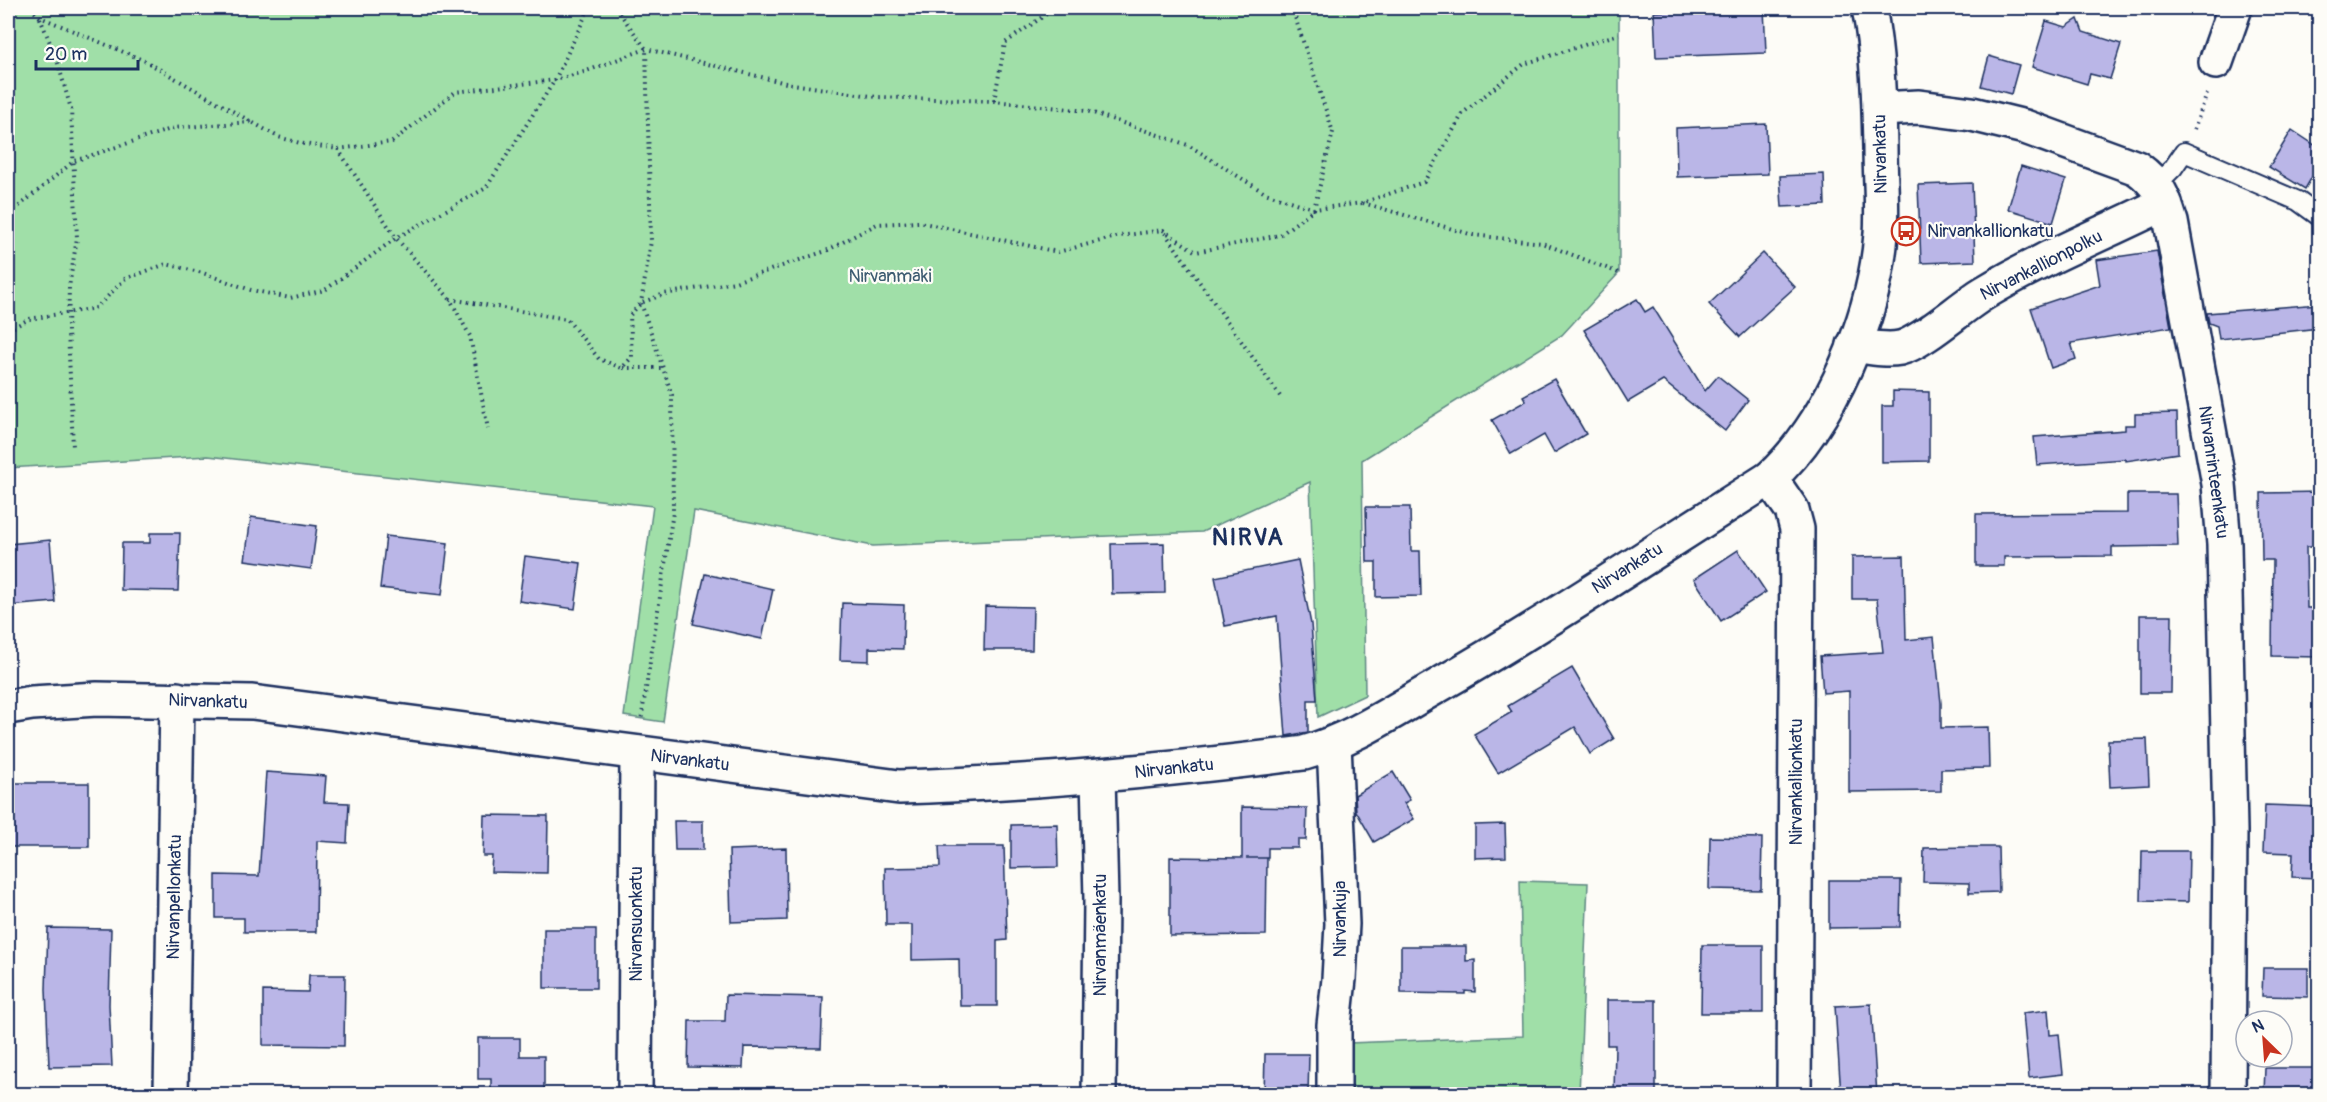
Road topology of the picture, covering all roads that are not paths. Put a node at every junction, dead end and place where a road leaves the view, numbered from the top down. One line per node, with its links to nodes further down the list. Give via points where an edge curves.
1 (1869, 8): 4 (street, Nirvankatu)
2 (2235, 8): 3 (street)
3 (2216, 62)
4 (1880, 109): 5 (street, via 1919,106 2025,127 2137,168); 7 (street, Nirvankatu, via 1881,235)
5 (2161, 194): 6 (lane, via 2184,152 2298,201); 7 (street, Nirvankallionpolku, via 1982,294 1914,342 1900,348); 19 (street, Nirvanrinteenkatu, via 2171,222 2219,484 2224,544 2230,831)
6 (2319, 217)
7 (1854, 345): 8 (street, Nirvankatu, via 1806,438)
8 (1770, 477): 11 (street, Nirvankatu, via 1468,669); 18 (street, Nirvankallionkatu, via 1792,510 1797,529)
9 (177, 699): 10 (street, Nirvankatu, via 76,700); 12 (street, Nirvankatu, via 262,703); 14 (street, Nirvanpellonkatu)
10 (8, 707)
11 (1334, 744): 13 (street, Nirvankatu, via 1304,753); 17 (street, Nirvankuja, via 1342,924 1334,1019)
12 (637, 753): 13 (street, Nirvankatu, via 899,787); 15 (street, Nirvansuonkatu)
13 (1098, 777): 16 (street, Nirvanmäenkatu)
14 (171, 1095)
15 (635, 1095)
16 (1099, 1095)
17 (1334, 1095)
18 (1794, 1095)
19 (2228, 1095)

